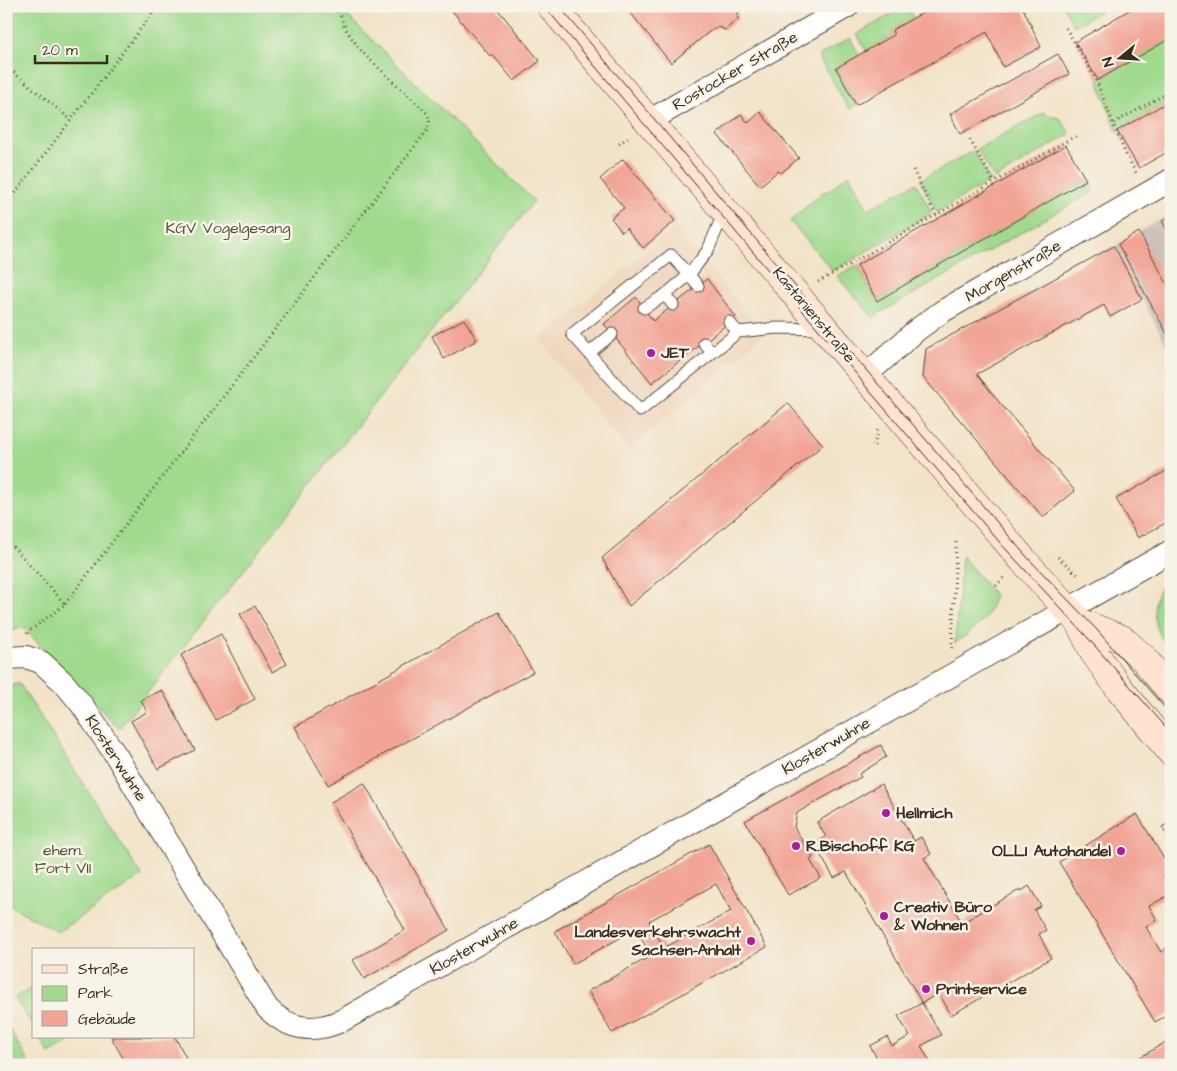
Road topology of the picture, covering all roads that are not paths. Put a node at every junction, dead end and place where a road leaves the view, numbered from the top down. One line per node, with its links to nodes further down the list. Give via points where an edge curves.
1 (551, 6): 3 (main road, Kastanienstraße)
2 (848, 6): 3 (street, Rostocker Straße)
3 (649, 121): 5 (main road, Kastanienstraße)
4 (1171, 180): 18 (street, Morgenstraße, via 943,311)
5 (724, 210): 6 (lane, via 708,250); 12 (main road, Kastanienstraße)
6 (689, 275): 7 (lane); 8 (lane); 16 (lane, via 671,255 572,334)
7 (698, 286)
8 (665, 295): 9 (lane); 10 (lane)
9 (673, 305)
10 (644, 308)
11 (729, 322): 13 (lane)
12 (825, 329): 13 (lane, via 777,328); 18 (main road, Kastanienstraße)
13 (738, 332): 17 (lane)
14 (612, 334): 16 (lane)
15 (704, 343): 17 (lane)
16 (589, 353): 17 (lane, via 640,411)
17 (712, 353)
18 (865, 376): 20 (main road, Kastanienstraße)
19 (1171, 552): 20 (street, Klosterwuhne)
20 (1074, 616): 21 (street, Klosterwuhne, via 951,675 343,1020 313,1028 284,1022 267,1008 117,757 64,683 35,660 21,656); 22 (main road, Kastanienstraße, via 1122,639); 23 (main road, Kastanienstraße, via 1119,688)
21 (6, 658)
22 (1171, 691)
23 (1171, 752)

